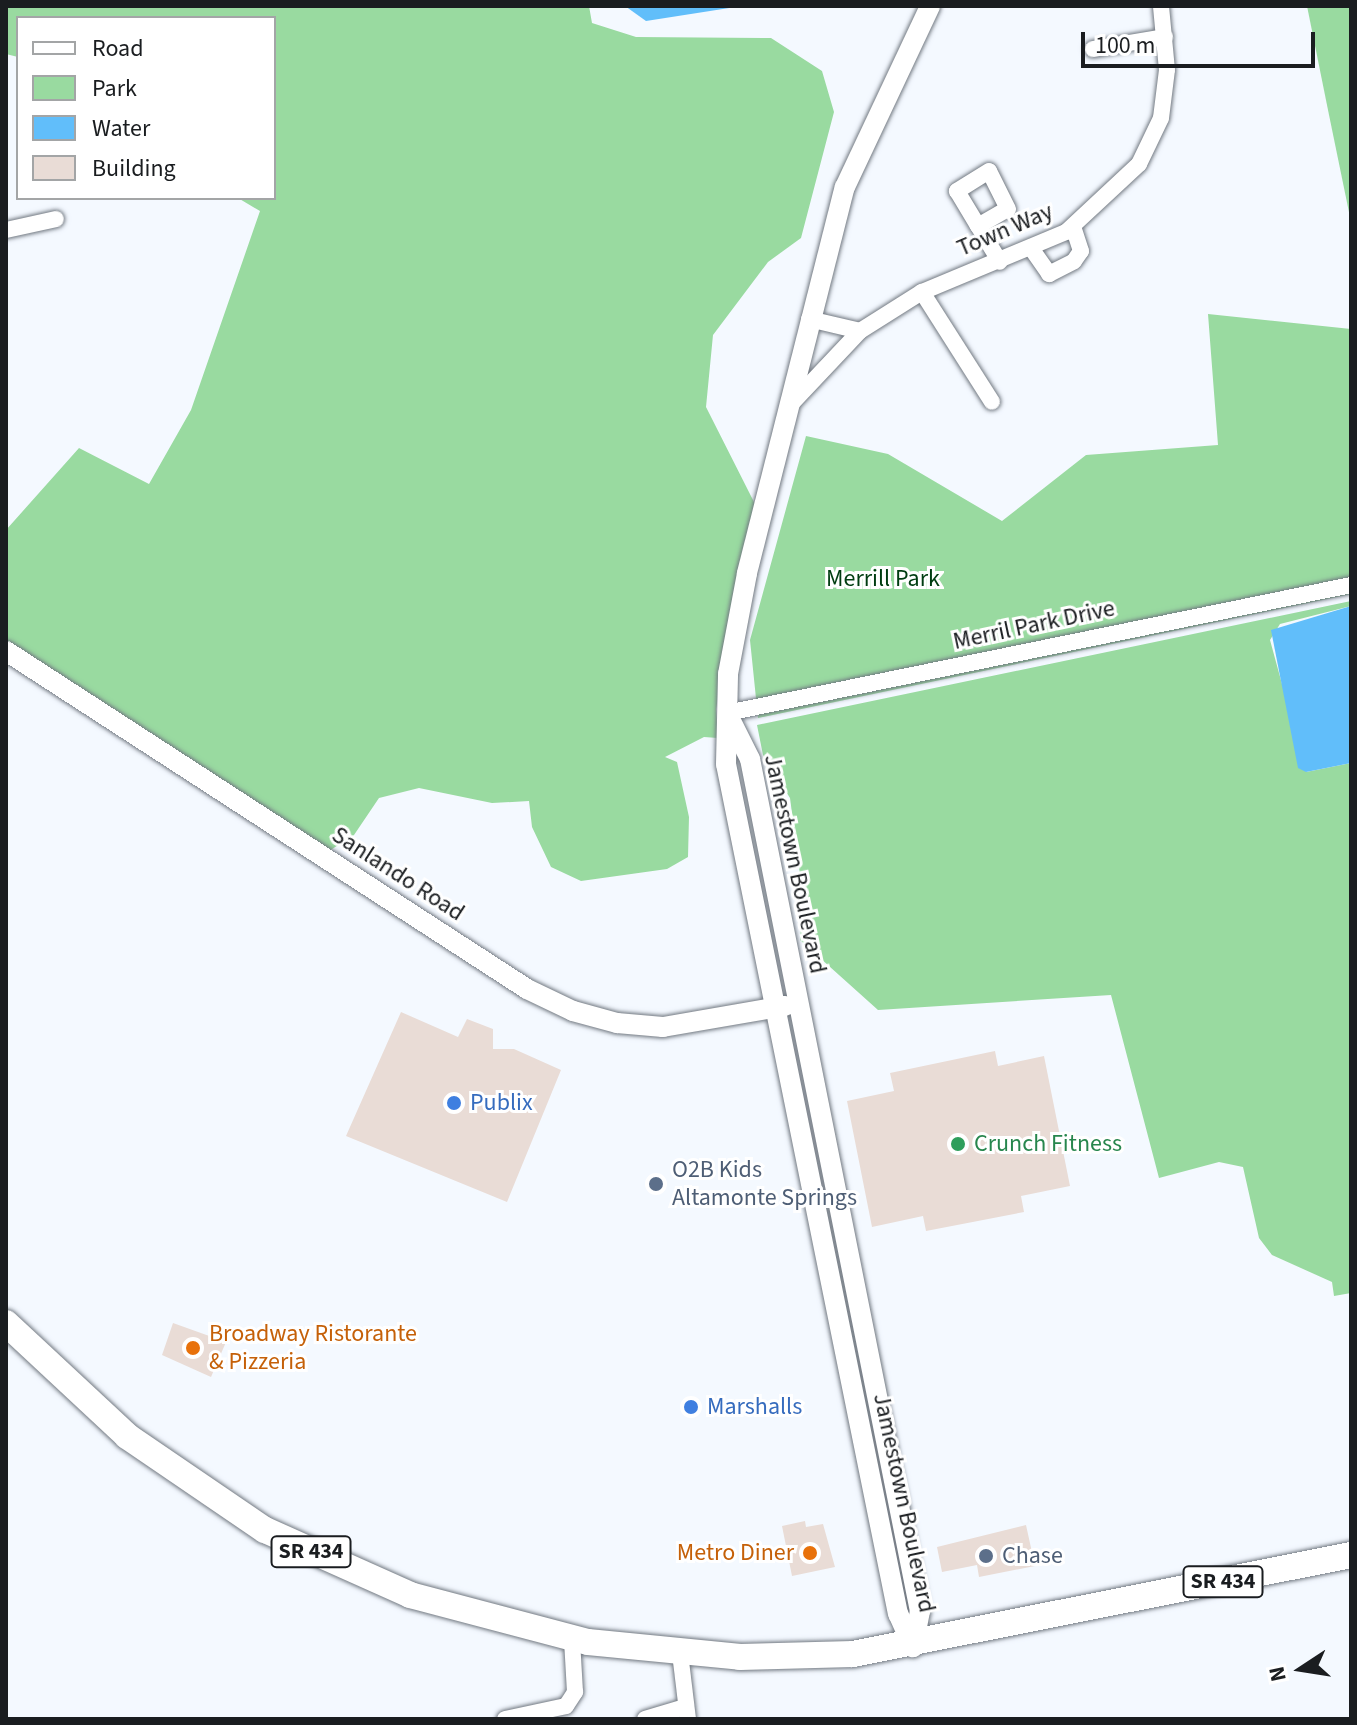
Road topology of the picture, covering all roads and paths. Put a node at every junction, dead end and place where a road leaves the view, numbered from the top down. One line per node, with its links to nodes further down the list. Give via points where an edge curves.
1 (930, 6): 12 (street, Jamestown Boulevard, via 845,187)
2 (1161, 6): 3 (street, Town Way)
3 (1165, 37): 4 (street); 7 (street, Town Way, via 1161,118 1139,164)
4 (1093, 49)
5 (56, 219): 8 (street)
6 (978, 226): 6 (street, via 957,191 989,171 1008,199 1005,214); 10 (street)
7 (1073, 227): 9 (street, Town Way); 9 (street, via 1080,256 1062,268 1044,272)
8 (6, 230)
9 (1031, 248): 10 (street, Town Way)
10 (1000, 262): 11 (street, Town Way)
11 (922, 292): 13 (street, Town Way); 14 (street)
12 (809, 319): 13 (street); 15 (street, Jamestown Boulevard)
13 (860, 331): 15 (street, Town Way)
14 (992, 402)
15 (789, 406): 18 (street, Jamestown Boulevard, via 747,573 728,674)
16 (1351, 585): 18 (street, Merril Park Drive)
17 (6, 651): 20 (street, Sanlando Road, via 527,989 573,1011 663,1027)
18 (727, 713): 19 (street, Jamestown Boulevard, via 750,759); 20 (street, Jamestown Boulevard, via 726,764)
19 (797, 1003): 20 (street, Sanlando Road); 24 (street, Jamestown Boulevard, via 920,1611)
20 (775, 1007): 24 (street, Jamestown Boulevard, via 898,1614)
21 (6, 1323): 23 (main road, SR 434, via 136,1443 265,1530 410,1595)
22 (1351, 1555): 24 (main road, SR 434)
23 (572, 1640): 25 (main road, SR 434); 27 (street, via 575,1692 566,1706)
24 (913, 1647): 25 (main road, SR 434, via 822,1657)
25 (680, 1653): 26 (street)
26 (686, 1713): 28 (street)
27 (505, 1719)
28 (645, 1719)

